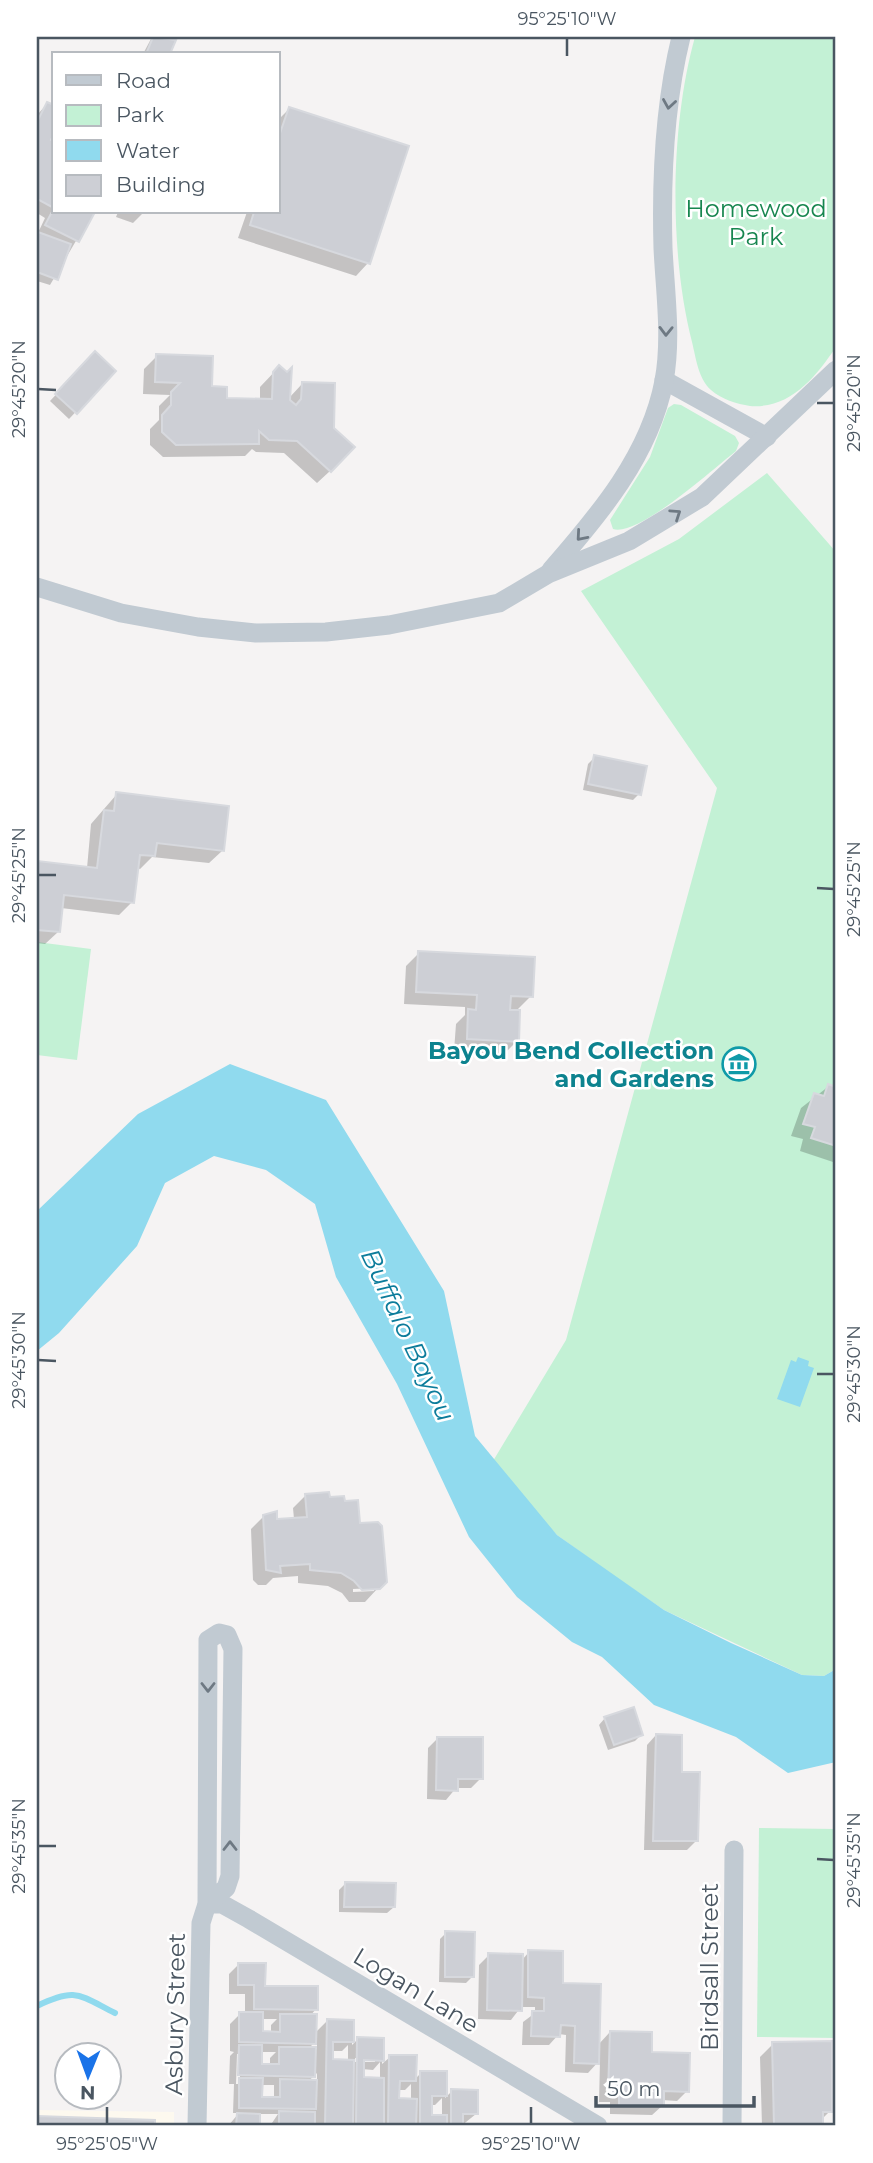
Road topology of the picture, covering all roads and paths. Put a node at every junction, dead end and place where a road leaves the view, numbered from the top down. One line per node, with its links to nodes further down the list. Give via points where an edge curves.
1 (681, 37): 3 (street, one-way to 3, via 665,131)
2 (836, 370): 4 (street)
3 (664, 380): 4 (street); 5 (street, one-way to 5, via 653,417 602,513)
4 (767, 437): 5 (street, one-way to 4, via 600,554 664,522 702,497)
5 (548, 573): 6 (street, via 499,603 389,625 326,632 256,633 198,627 121,613)
6 (37, 587)
7 (208, 1739): 8 (street); 8 (street, Asbury Street, one-way to 7, via 233,1649 227,1635 219,1633 208,1640); 10 (street, Asbury Street)
8 (231, 1740): 10 (street, one-way to 8, via 226,1888 230,1876)
9 (734, 1850): 13 (street, Birdsall Street)
10 (206, 1904): 11 (street, Asbury Street, via 201,1923); 12 (street, Logan Lane, via 222,1904 249,1919)
11 (197, 2126)
12 (598, 2126)
13 (732, 2126)

